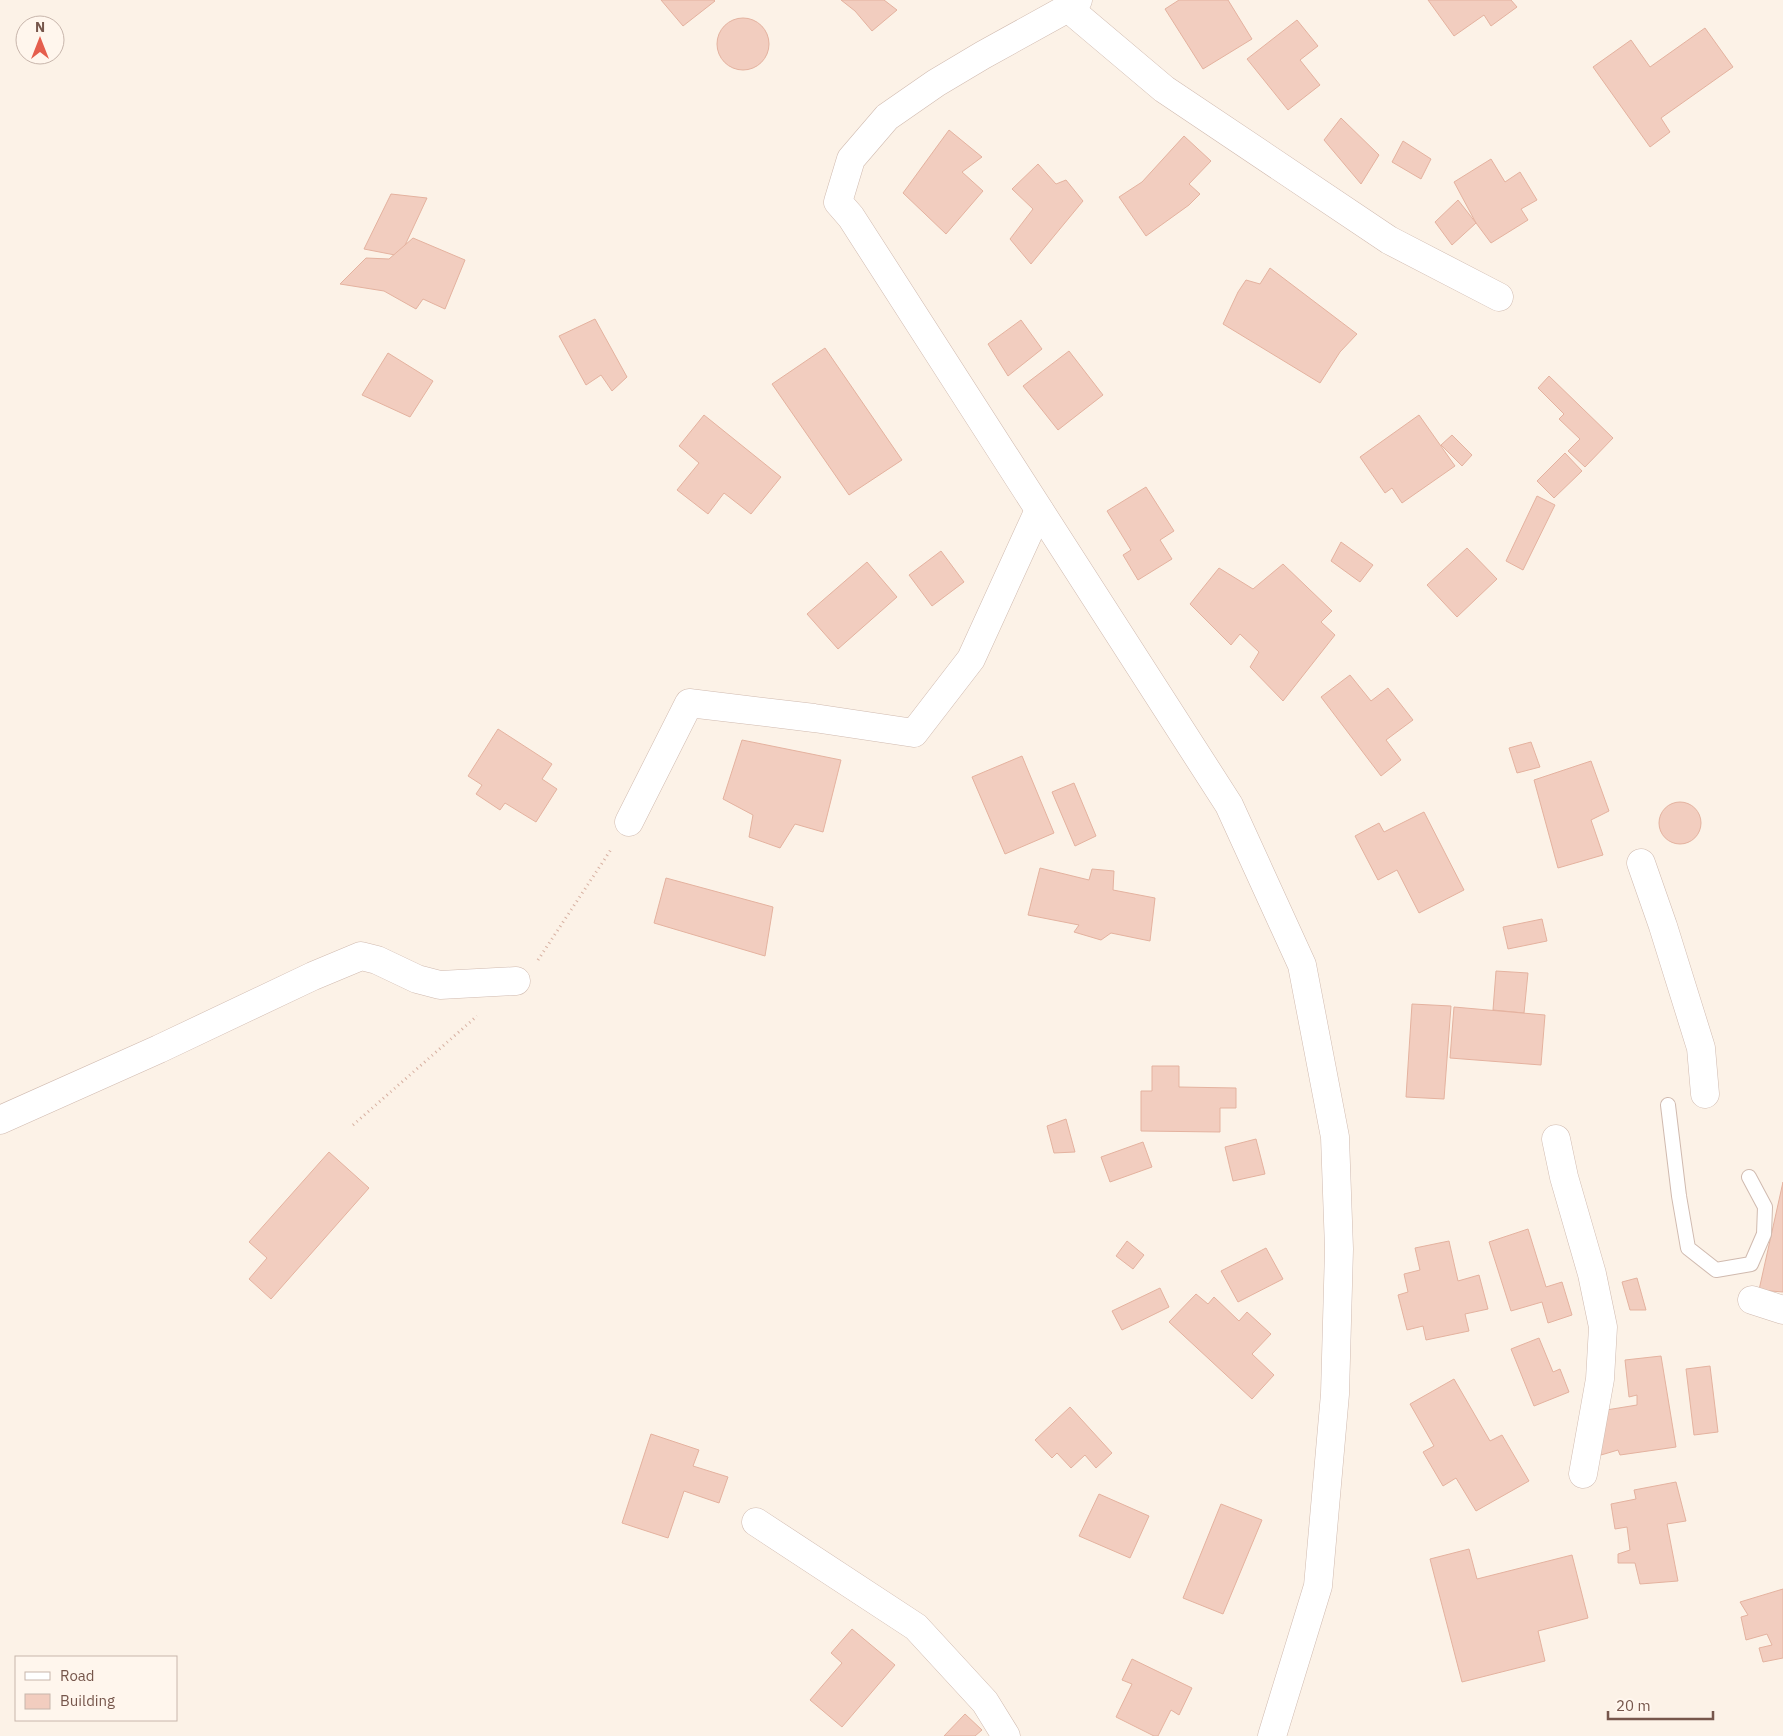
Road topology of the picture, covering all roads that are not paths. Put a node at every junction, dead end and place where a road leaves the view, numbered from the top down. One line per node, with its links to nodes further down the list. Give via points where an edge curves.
1 (1073, 4): 2 (street, via 1164,89 1389,240); 3 (street, via 936,83 887,117 851,160 838,202 851,217)
2 (1499, 297)
3 (1039, 510): 4 (street, via 971,659 914,733 689,703); 17 (street, via 1229,805 1302,965 1309,996 1335,1137 1339,1249 1335,1394 1318,1586)
4 (629, 822)
5 (1641, 863): 7 (street, via 1701,1048)
6 (516, 982): 9 (street, via 440,985 361,956)
7 (1705, 1094)
8 (1668, 1105): 11 (lane, via 1688,1248 1716,1270 1751,1264 1764,1234 1765,1207)
9 (0, 1120)
10 (1556, 1139): 14 (street, via 1603,1327 1600,1379)
11 (1749, 1177)
12 (1752, 1300): 13 (street)
13 (1783, 1310)
14 (1582, 1474)
15 (756, 1522): 16 (street, via 916,1627 985,1702)
16 (1006, 1736)
17 (1272, 1736)

